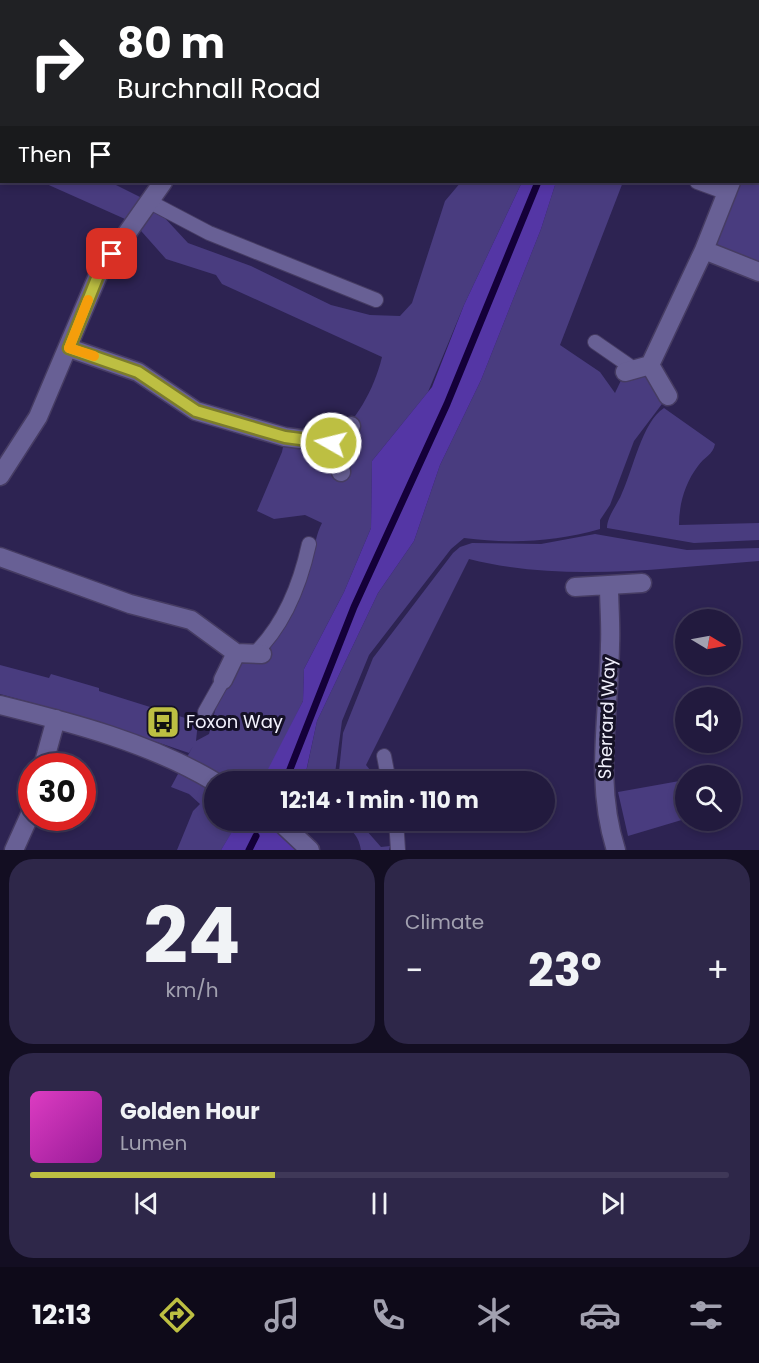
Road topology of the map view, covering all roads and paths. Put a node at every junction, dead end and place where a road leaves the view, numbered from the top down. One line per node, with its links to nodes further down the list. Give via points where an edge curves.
1 (162, 183): 4 (street)
2 (703, 183): 3 (lane)
3 (729, 187): 5 (street)
4 (150, 202): 7 (lane, via 208,233); 9 (street, via 99,273)
5 (704, 250): 6 (street); 10 (street)
6 (759, 272)
7 (376, 300)
8 (595, 342): 10 (lane)
9 (69, 348): 13 (street, via 138,372 196,411 285,437); 15 (street, via 38,417)
10 (636, 369): 11 (street)
11 (668, 396)
12 (351, 426): 13 (street)
13 (331, 443): 14 (street)
14 (341, 472)
15 (0, 474)
16 (309, 544): 21 (lane, via 304,567 279,624 270,639)
17 (0, 557): 21 (street, via 130,604 191,620)
18 (642, 583): 19 (street)
19 (609, 585): 20 (street); 36 (street, Sherrard Way, via 610,646 603,759 606,805)
20 (575, 587)
21 (250, 654): 22 (street)
22 (223, 680): 24 (lane)
23 (0, 705): 25 (street)
24 (205, 712)
25 (56, 719): 26 (street); 29 (street, via 130,743)
26 (47, 753)
27 (384, 756): 28 (lane)
28 (387, 771)
29 (204, 776)
30 (23, 831): 33 (street)
31 (290, 831): 34 (street)
32 (397, 831): 35 (lane)
33 (14, 850)
34 (310, 850)
35 (398, 850)
36 (616, 850)

